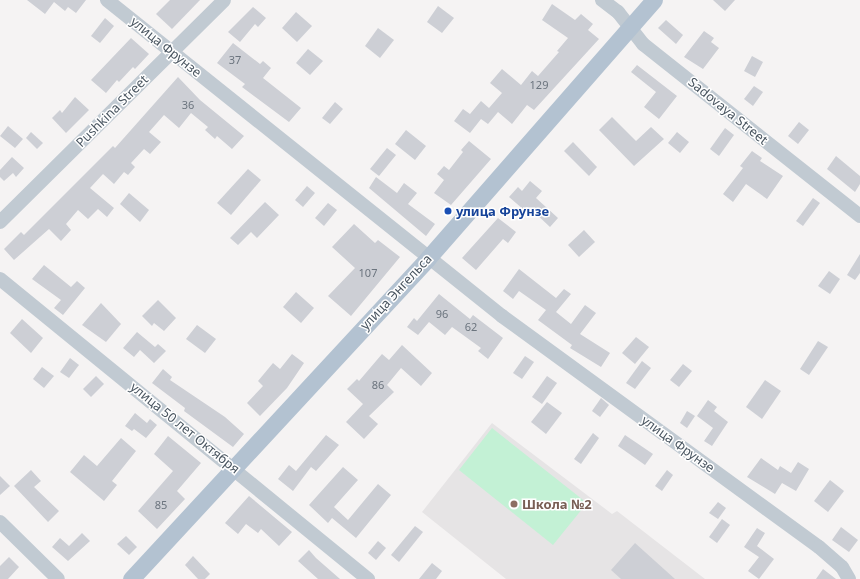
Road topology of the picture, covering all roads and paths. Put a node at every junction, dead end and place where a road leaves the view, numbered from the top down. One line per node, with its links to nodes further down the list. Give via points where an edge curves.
1 (107, 0): 6 (street, улица Фрунзе)
2 (224, 0): 6 (street, Pushkina Street)
3 (602, 0): 5 (street, Sadovaya Street)
4 (654, 0): 5 (main road, улица Энгельса)
5 (630, 27): 7 (street, Sadovaya Street, via 643,44); 9 (main road, улица Энгельса)
6 (171, 52): 8 (street, Pushkina Street); 9 (street, улица Фрунзе)
7 (860, 216)
8 (0, 222)
9 (428, 258): 11 (main road, улица Энгельса); 16 (street, улица Фрунзе, via 508,321 819,547 842,567)
10 (0, 279): 11 (street, улица 50 лет Октября)
11 (234, 468): 14 (main road, улица Энгельса); 15 (street, улица 50 лет Октября)
12 (0, 522): 13 (street)
13 (58, 579)
14 (131, 579)
15 (368, 579)
16 (849, 579)

